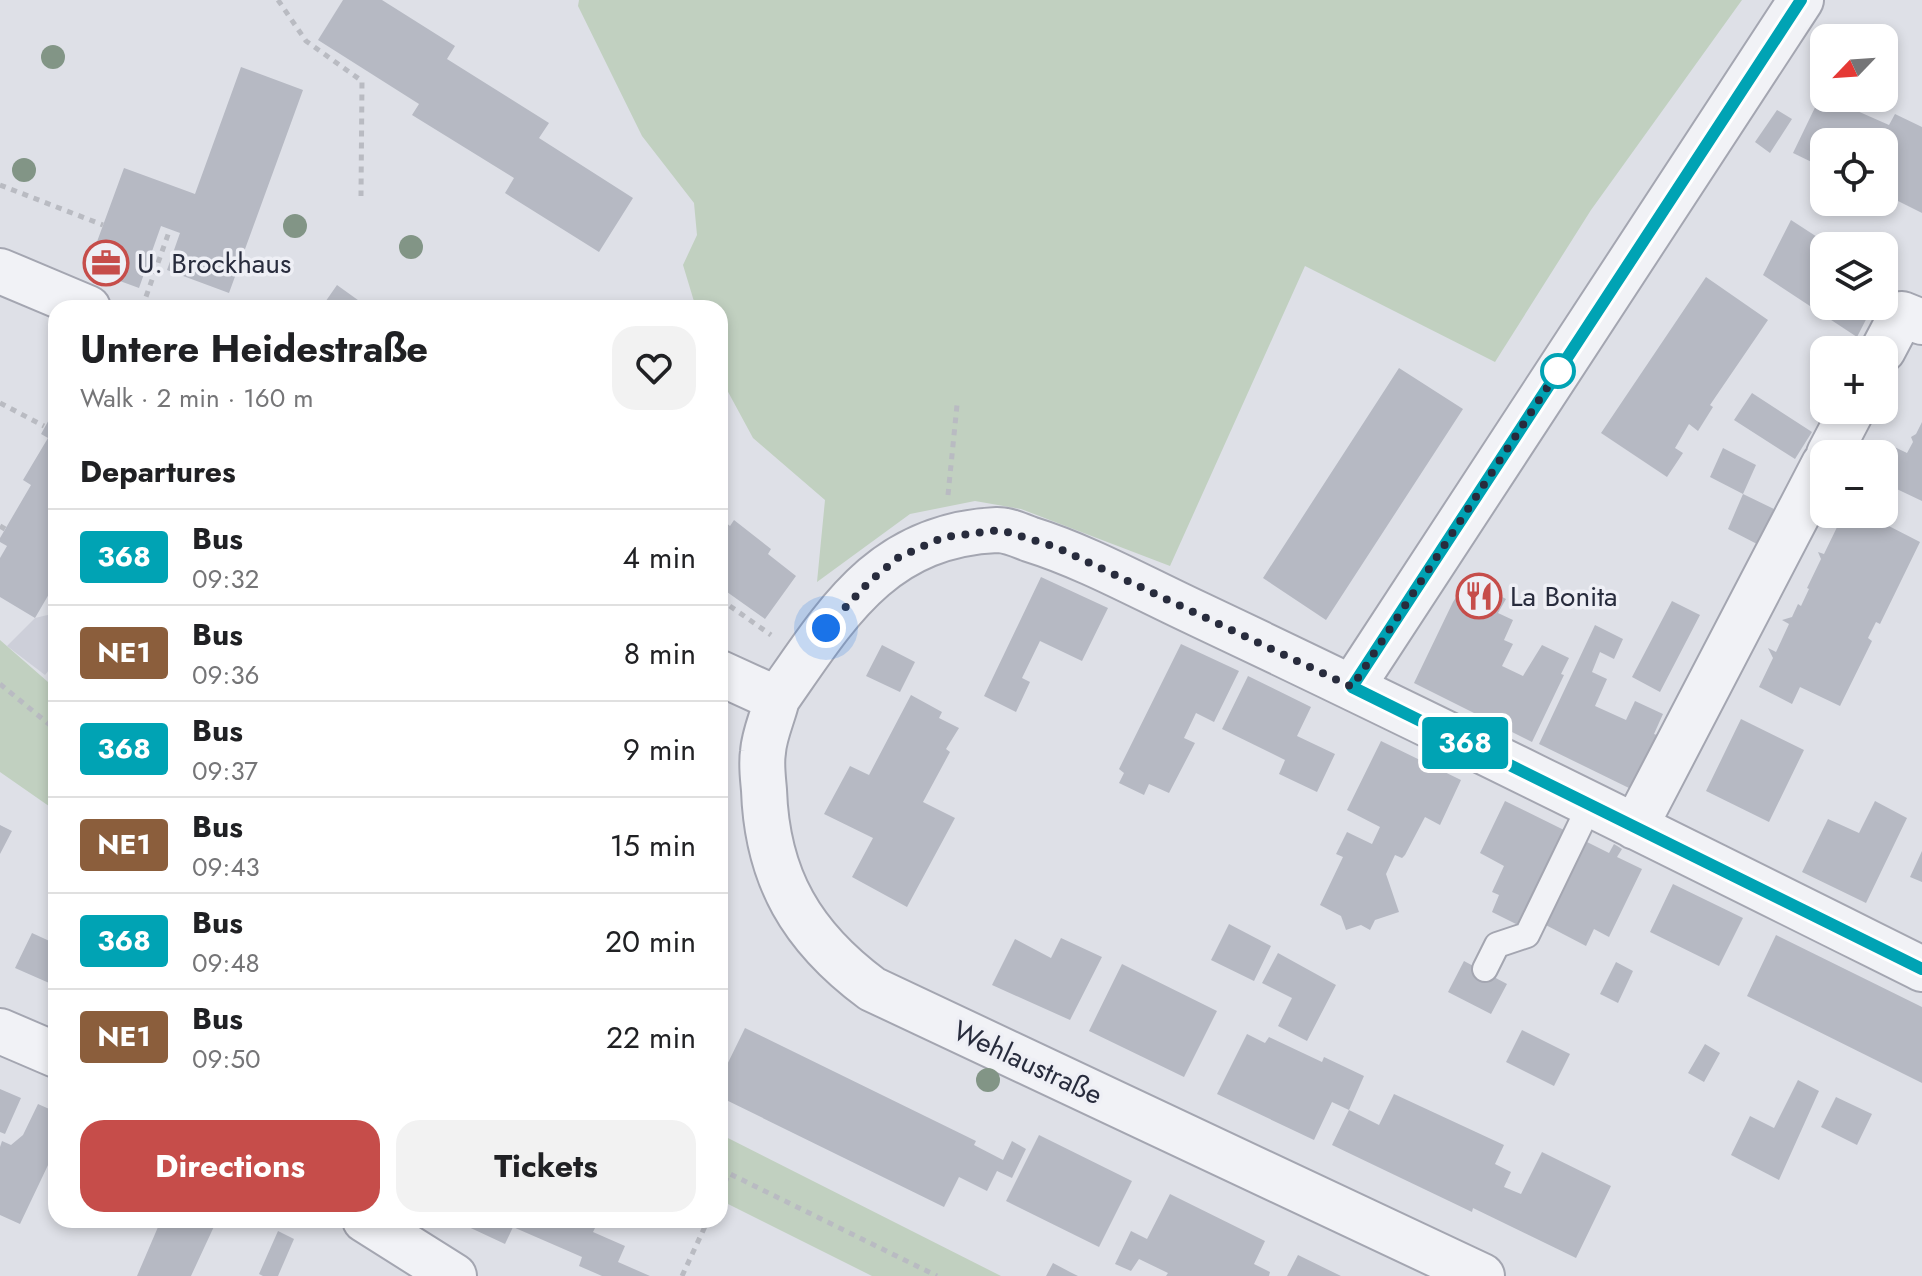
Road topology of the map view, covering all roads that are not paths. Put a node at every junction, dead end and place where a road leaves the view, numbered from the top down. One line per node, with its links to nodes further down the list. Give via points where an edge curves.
1 (1801, 0): 8 (street)
2 (0, 271): 3 (street)
3 (69, 300)
4 (1922, 322): 5 (street, via 1902,314)
5 (1890, 336)
6 (1810, 491): 11 (street)
7 (728, 677): 9 (street)
8 (1352, 687): 9 (street, via 1056,547 1001,530 944,537 899,557 826,628); 10 (street)
9 (777, 699): 18 (street, Wehlaustraße, via 763,752 770,846 803,922 846,970 872,989)
10 (1590, 805): 11 (street); 12 (lane, via 1527,935 1497,945)
11 (1635, 827): 13 (street)
12 (1485, 969)
13 (1922, 969)
14 (0, 1031): 15 (street)
15 (48, 1052)
16 (378, 1228): 17 (street)
17 (454, 1276)
18 (1482, 1276)

